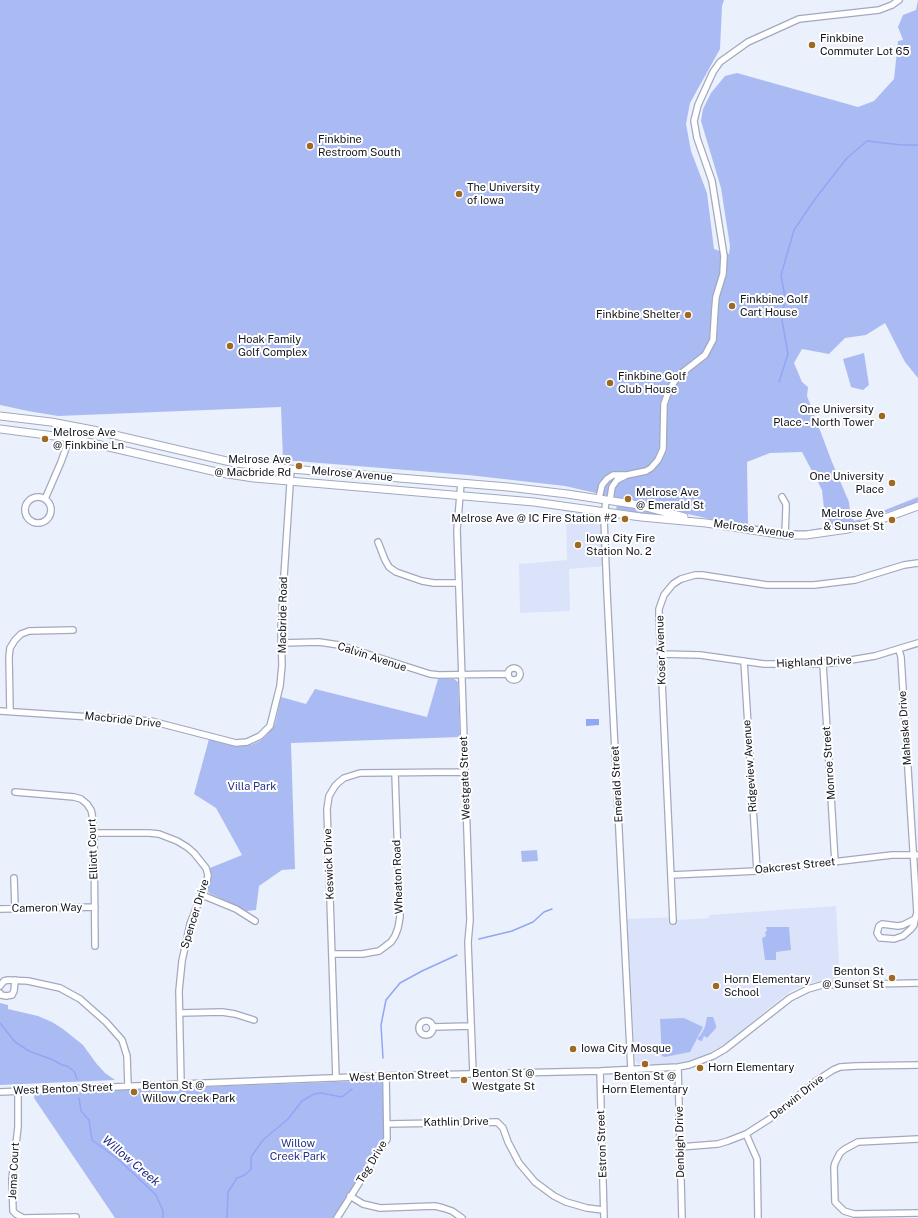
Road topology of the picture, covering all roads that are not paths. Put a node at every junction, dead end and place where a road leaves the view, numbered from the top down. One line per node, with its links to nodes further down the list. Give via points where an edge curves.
1 (899, 0): 7 (street, via 879,10 799,19 748,42 720,62 714,72 698,105 694,121 697,138 712,181 724,256 723,274 716,297 713,340 705,355 678,376 669,390 664,404 663,449 658,460 646,471)
2 (0, 416): 3 (main road, Melrose Avenue)
3 (74, 426): 5 (street); 6 (main road, Melrose Avenue, via 235,463)
4 (0, 429): 5 (main road, Melrose Avenue)
5 (70, 438): 8 (main road, Melrose Avenue, via 221,473); 13 (street)
6 (291, 469): 8 (street, Macbride Road); 9 (main road, Melrose Avenue)
7 (627, 475): 12 (street, via 613,474 602,484); 14 (street, Emerald Street, via 614,483)
8 (290, 482): 10 (main road, Melrose Avenue); 23 (street, Macbride Road)
9 (461, 483): 10 (street, Westgate Street); 12 (main road, Melrose Avenue)
10 (460, 496): 16 (main road, Melrose Avenue, via 534,502); 21 (street, Westgate Street, via 457,530)
11 (782, 497): 18 (street, via 786,504)
12 (599, 498): 14 (main road, Melrose Avenue)
13 (45, 499): 13 (street, via 36,497 25,505 25,514 31,521 41,523 48,519 51,508)
14 (608, 500): 16 (street, Emerald Street); 17 (main road, Melrose Avenue)
15 (918, 506): 18 (main road, Melrose Avenue, via 848,529)
16 (605, 512): 17 (main road, Melrose Avenue); 62 (street, Emerald Street)
17 (706, 523): 18 (main road, Melrose Avenue)
18 (785, 535)
19 (378, 542): 21 (street, via 385,560 396,572 422,581)
20 (918, 563): 26 (street, Koser Avenue, via 855,580 814,585 779,586 702,574 688,576 673,584 661,602)
21 (459, 583): 30 (street, Westgate Street)
22 (73, 630): 32 (street, via 30,631 21,634 15,640 10,648 9,657)
23 (282, 643): 30 (street, Calvin Avenue, via 332,644 421,672); 33 (street, Macbride Road, via 280,686 270,726 260,736)
24 (918, 643): 25 (street, Highland Drive)
25 (899, 650): 28 (street, Highland Drive); 38 (street, Mahaska Drive)
26 (661, 654): 27 (street, Highland Drive, via 700,655); 41 (street, Koser Avenue)
27 (744, 661): 28 (street, Highland Drive, via 780,665); 40 (street, Ridgeview Avenue)
28 (823, 664): 39 (street, Monroe Street)
29 (508, 674): 30 (street, Calvin Avenue)
30 (462, 675): 34 (street, Westgate Street)
31 (0, 711): 32 (street, Macbride Drive)
32 (10, 711): 33 (street, Macbride Drive, via 151,721)
33 (243, 743)
34 (465, 772): 35 (street, Keswick Drive); 58 (street, Westgate Street)
35 (395, 773): 51 (street, Wheaton Road, via 400,917 398,928 391,942 379,951); 51 (street, Keswick Drive, via 360,773 351,776 339,782 329,796 327,809)
36 (15, 792): 37 (street, Elliott Court, via 81,799 91,810)
37 (94, 833): 43 (street, Spencer Drive, via 149,833 177,841 194,853 206,868 208,876); 44 (street, Elliott Court)
38 (916, 855): 39 (street, Oakcrest Street); 47 (street, Mahaska Drive)
39 (835, 862): 40 (street, Oakcrest Street)
40 (757, 871): 41 (street, Oakcrest Street)
41 (671, 875): 49 (street, Koser Avenue)
42 (14, 878): 45 (street)
43 (202, 895): 48 (street, via 236,909); 56 (street, Spencer Drive, via 190,924 184,949 180,978)
44 (95, 907): 45 (street, Cameron Way); 50 (street, Elliott Court)
45 (15, 908): 46 (street, Cameron Way)
46 (0, 909)
47 (915, 919): 47 (street, via 898,926 882,924 877,933 880,938 899,938 911,930)
48 (255, 921)
49 (673, 921)
50 (95, 946)
51 (332, 954): 66 (street, Keswick Drive)
52 (15, 980): 54 (street, via 4,981); 55 (street, via 12,995); 68 (street, via 65,990 80,999 106,1022 117,1033 125,1048)
53 (918, 983): 61 (street, West Benton Street, via 822,985 808,989 790,998 713,1056)
54 (0, 986)
55 (0, 993)
56 (180, 1013): 57 (street, via 222,1012); 67 (street, Spencer Drive)
57 (254, 1020)
58 (471, 1026): 59 (street); 64 (street, Westgate Street)
59 (433, 1027)
60 (918, 1065): 72 (street, Derwin Drive, via 848,1066 836,1069)
61 (678, 1067): 62 (street, West Benton Street); 74 (street, Denbigh Drive)
62 (632, 1069): 63 (street, West Benton Street)
63 (600, 1071): 64 (street, West Benton Street); 76 (street, Estron Street)
64 (473, 1074): 65 (street, West Benton Street)
65 (386, 1076): 66 (street, West Benton Street); 71 (street, Teg Drive)
66 (336, 1078): 67 (street, West Benton Street)
67 (182, 1084): 68 (street, West Benton Street)
68 (128, 1086): 69 (street, West Benton Street)
69 (18, 1090): 70 (street, West Benton Street); 78 (street, Jema Court, via 18,1127 12,1179 13,1211 22,1218)
70 (0, 1092)
71 (387, 1124): 75 (street, Teg Drive, via 388,1134 384,1143); 76 (street, Kathlin Drive, via 497,1122 503,1128 512,1153 526,1173 539,1185 566,1202)
72 (746, 1134): 74 (street, Derwin Drive, via 718,1144); 83 (street, via 757,1159)
73 (918, 1139): 77 (street, via 858,1142 840,1153 834,1167 835,1202 844,1211 854,1214)
74 (680, 1147): 82 (street, Denbigh Drive)
75 (350, 1196): 79 (street, Teg Drive); 80 (street, via 363,1204 380,1208 435,1206 452,1210)
76 (603, 1210): 81 (street, Estron Street)
77 (918, 1213)
78 (76, 1217)
79 (337, 1218)
80 (462, 1218)
81 (604, 1218)
82 (682, 1218)
83 (758, 1218)

